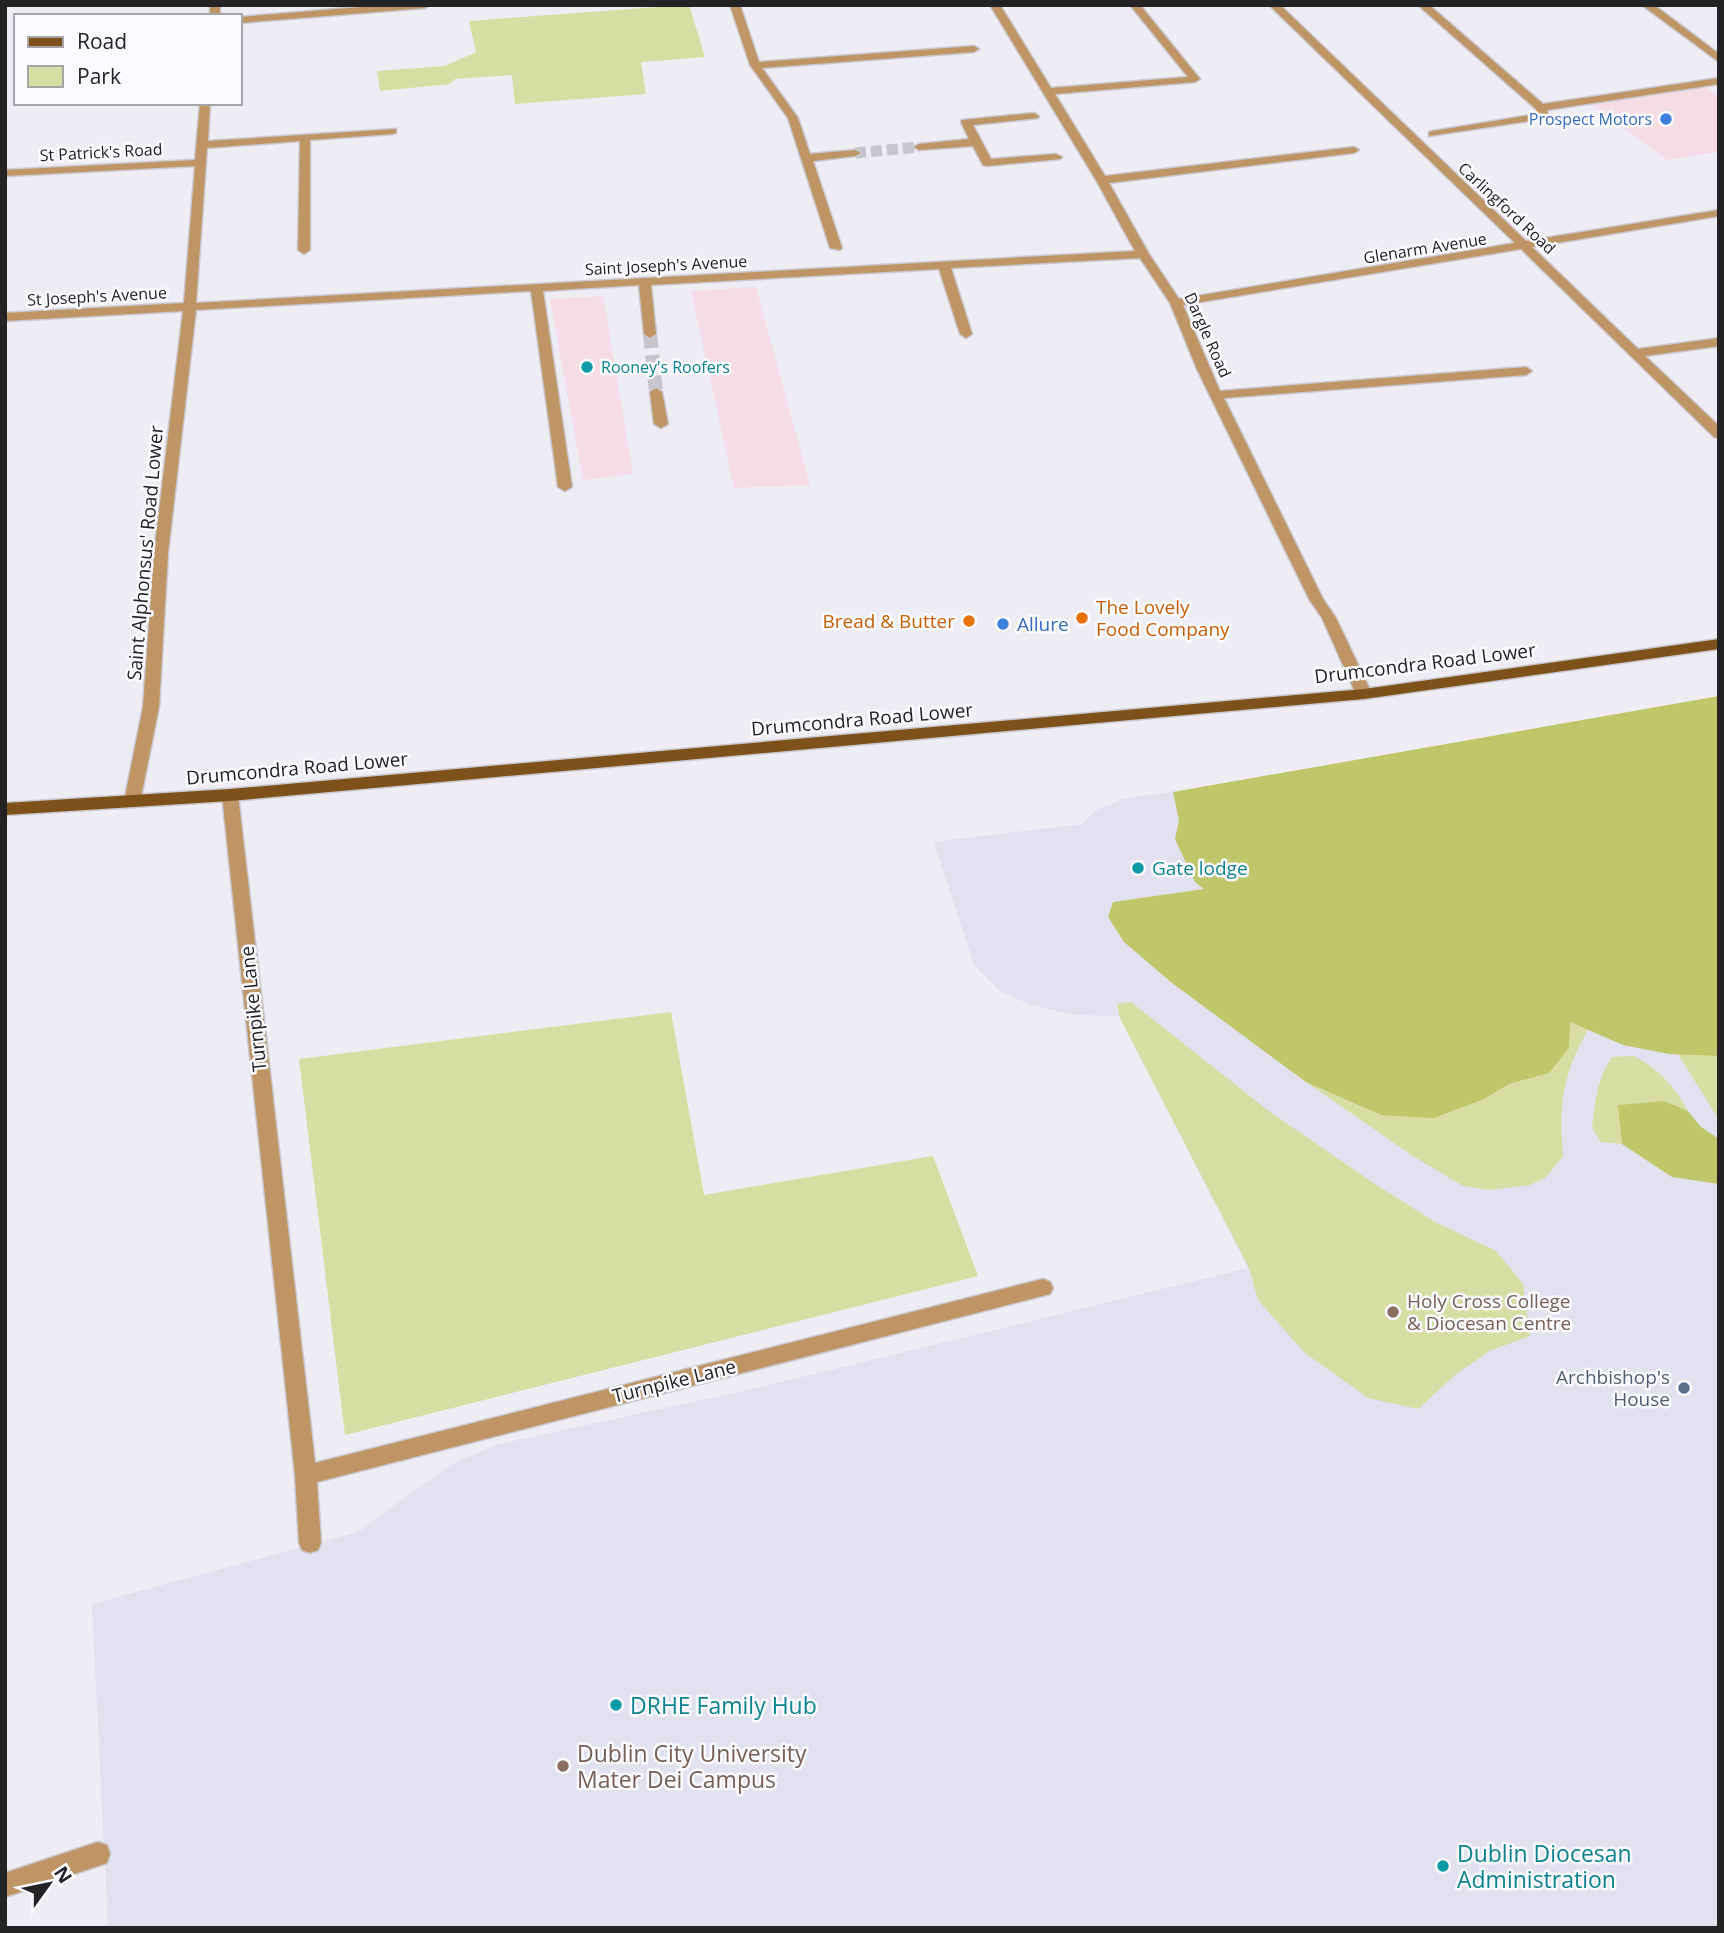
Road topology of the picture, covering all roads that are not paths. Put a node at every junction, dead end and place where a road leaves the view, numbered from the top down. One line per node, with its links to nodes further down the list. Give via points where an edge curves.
1 (425, 5): 8 (street)
2 (735, 5): 11 (street)
3 (995, 5): 13 (street, Dargle Road)
4 (1135, 5): 13 (street, via 1195,79)
5 (1274, 5): 31 (street, Carlingford Road)
6 (1423, 5): 15 (street)
7 (1647, 5): 10 (street)
8 (242, 20)
9 (974, 49): 11 (street)
10 (1719, 60)
11 (755, 65): 26 (street, via 793,118)
12 (1719, 81): 15 (street)
13 (1046, 92): 29 (street, Dargle Road)
14 (205, 105): 21 (street, Saint Alphonsus' Road Lower)
15 (1541, 108): 18 (street, via 1543,116)
16 (1034, 116): 20 (street, via 967,122)
17 (392, 131): 19 (street)
18 (1433, 134)
19 (305, 138): 21 (street); 33 (street)
20 (976, 142): 22 (street); 25 (street, via 987,163)
21 (200, 145): 27 (street, Saint Alphonsus' Road Lower)
22 (919, 147)
23 (1354, 150): 29 (street)
24 (855, 153): 26 (street)
25 (1056, 157)
26 (806, 158): 32 (street)
27 (198, 163): 28 (street, St Patrick's Road); 39 (street, Saint Alphonsus' Road Lower)
28 (5, 173)
29 (1102, 180): 34 (street, Dargle Road)
30 (1719, 213): 31 (street, Glenarm Avenue)
31 (1526, 247): 38 (street, Glenarm Avenue); 44 (street, Carlingford Road)
32 (836, 248)
33 (304, 250)
34 (1143, 254): 35 (street, Saint Joseph's Avenue); 38 (street, Dargle Road)
35 (944, 265): 36 (street, Saint Joseph's Avenue); 42 (street)
36 (645, 282): 37 (street, Saint Joseph's Avenue); 41 (street)
37 (537, 288): 39 (street, Saint Joseph's Avenue); 50 (street)
38 (1176, 303): 47 (street, Dargle Road)
39 (190, 306): 40 (street, St Joseph's Avenue); 54 (street, Saint Alphonsus' Road Lower, via 161,553 150,707)
40 (5, 317)
41 (650, 334)
42 (966, 334)
43 (1719, 342): 44 (street)
44 (1637, 353): 49 (street, Carlingford Road)
45 (1526, 371): 47 (street)
46 (656, 392): 48 (street)
47 (1216, 395): 52 (street, Dargle Road)
48 (661, 424)
49 (1719, 433)
50 (565, 487)
51 (1719, 645): 52 (main road, Drumcondra Road Lower)
52 (1364, 694): 53 (main road, Drumcondra Road Lower)
53 (230, 794): 54 (main road, Drumcondra Road Lower); 57 (street, Turnpike Lane)
54 (132, 802): 55 (main road, Drumcondra Road Lower)
55 (5, 809)
56 (1043, 1288): 57 (street, Turnpike Lane)
57 (306, 1475): 58 (street, Turnpike Lane)
58 (310, 1543)
59 (98, 1854): 60 (street)
60 (5, 1885)

